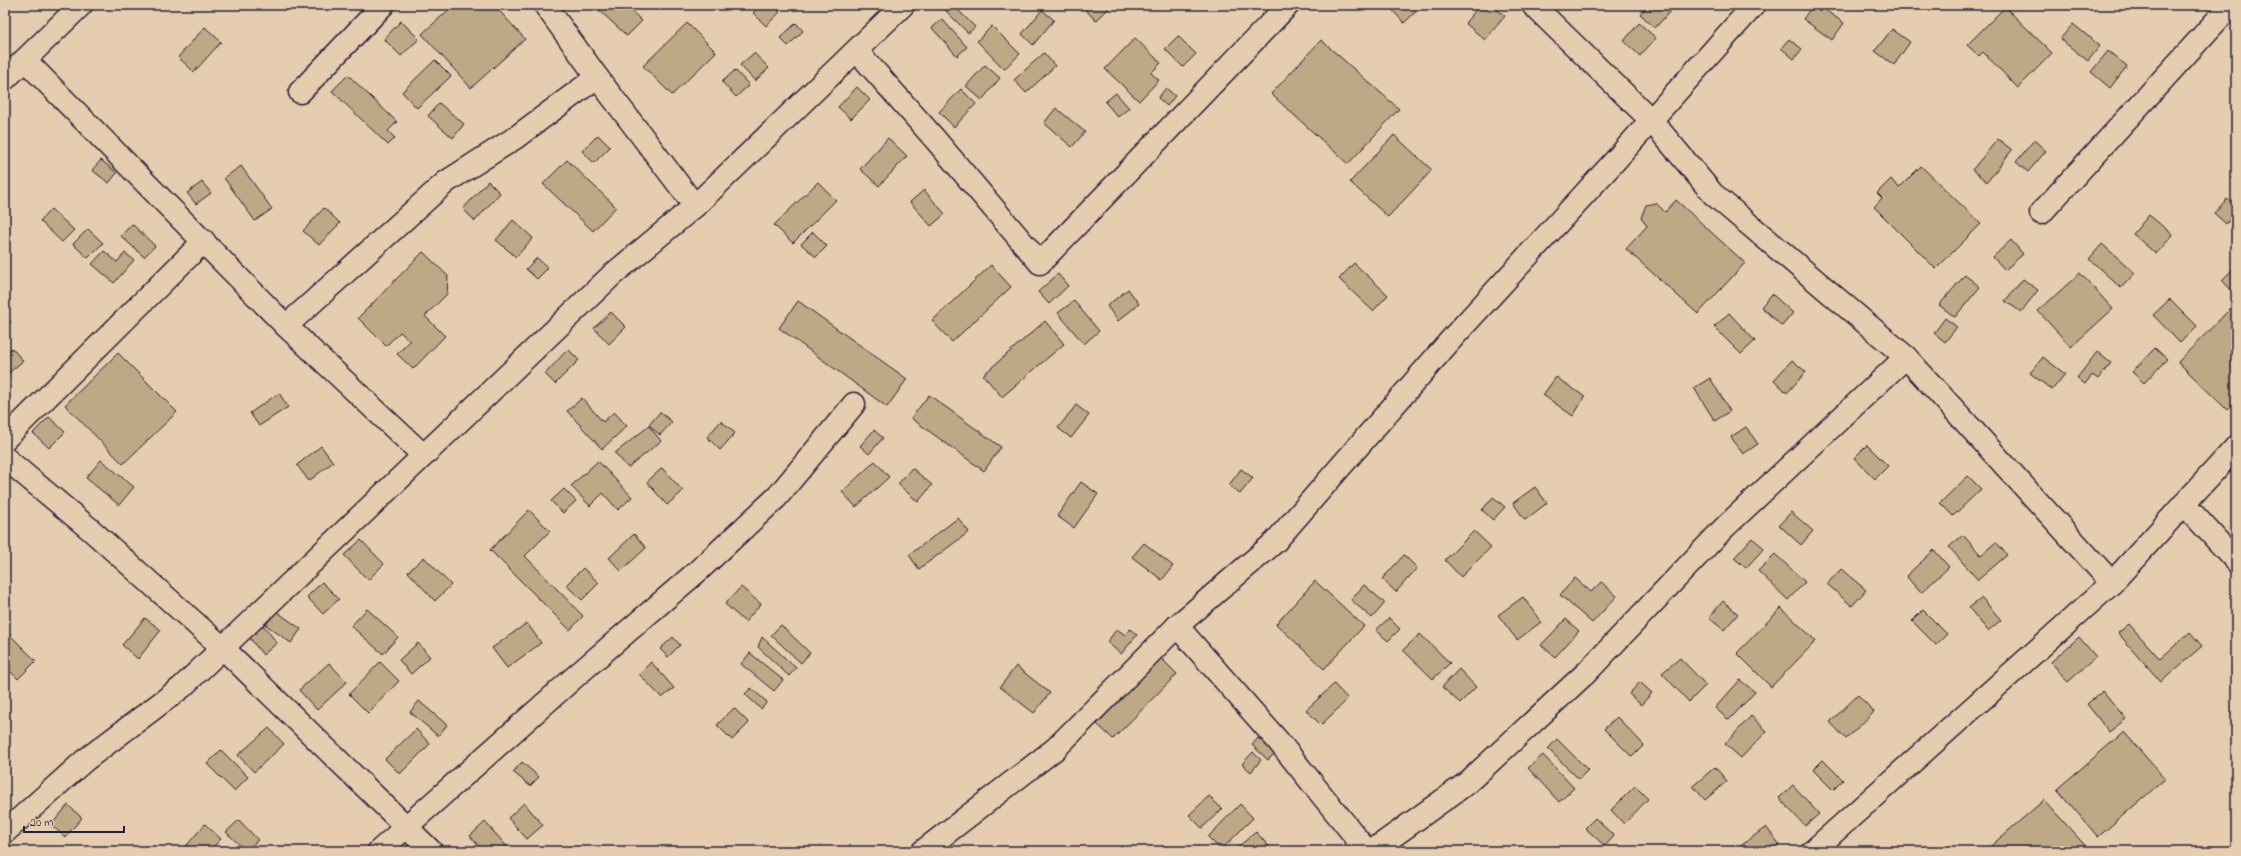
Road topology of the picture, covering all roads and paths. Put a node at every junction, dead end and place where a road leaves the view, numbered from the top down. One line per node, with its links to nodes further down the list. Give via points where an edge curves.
1 (81, 5): 10 (street)
2 (383, 5): 13 (street)
3 (545, 5): 11 (street)
4 (903, 5): 9 (street)
5 (1288, 5): 9 (street, via 1040,262)
6 (1533, 5): 14 (street)
7 (1754, 5): 14 (street)
8 (2231, 5): 16 (street)
9 (857, 51): 15 (street)
10 (25, 60): 12 (street); 17 (street)
11 (597, 77): 15 (street); 18 (street, via 516,138 446,182)
12 (5, 79)
13 (300, 92)
14 (1651, 120): 19 (street, via 1713,194); 28 (street, via 1456,334 1275,542)
15 (695, 206): 23 (street, via 612,275)
16 (2041, 213)
17 (204, 241): 18 (street); 21 (street)
18 (286, 326): 23 (street)
19 (1906, 357): 27 (street); 35 (street, via 1725,527 1587,672 1473,778 1382,844)
20 (854, 404): 30 (street, via 777,497 699,570)
21 (5, 439)
22 (2236, 447): 25 (street)
23 (423, 455): 29 (street)
24 (5, 458): 29 (street, via 91,530)
25 (2184, 504): 26 (street); 27 (street)
26 (2236, 561)
27 (2112, 583): 36 (street)
28 (1177, 626): 34 (street, via 1055,749); 35 (street, via 1279,742)
29 (223, 648): 30 (street); 31 (street, via 182,687 84,761)
30 (405, 826): 32 (street); 33 (street)
31 (5, 832)
32 (379, 851)
33 (431, 851)
34 (923, 851)
35 (1368, 851)
36 (1813, 851)

